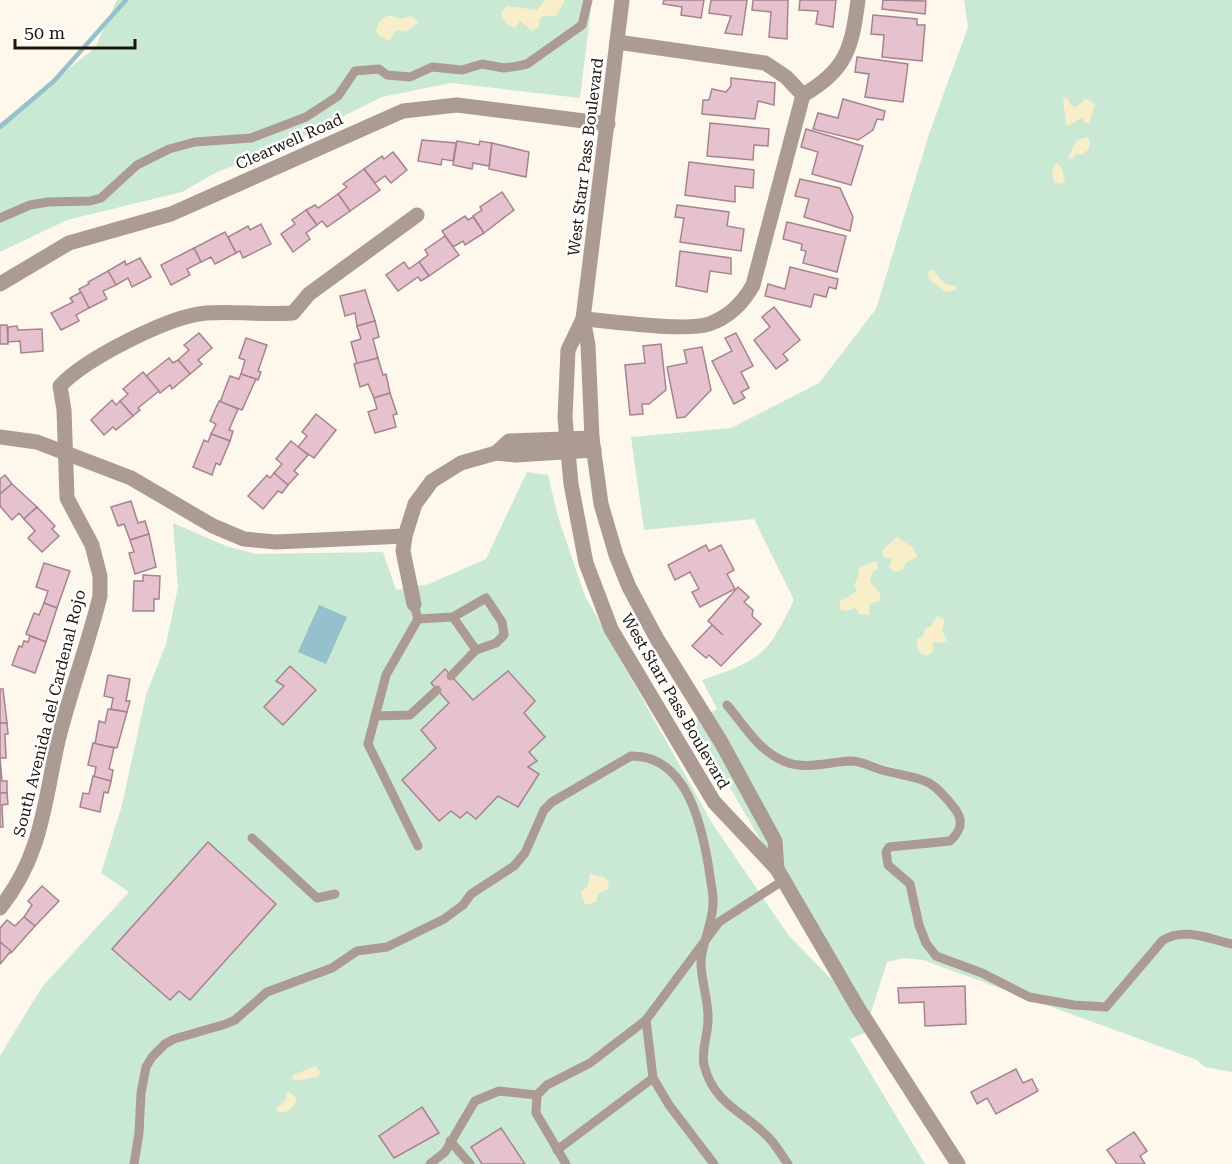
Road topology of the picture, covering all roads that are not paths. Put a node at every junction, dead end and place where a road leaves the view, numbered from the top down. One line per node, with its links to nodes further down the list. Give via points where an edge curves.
1 (588, 0): 8 (lane, via 582,25 526,63 504,68 482,64 462,70 432,67 410,77 387,75 379,69 355,71 338,96 306,117 250,138 195,142 169,149 137,165 101,198 39,203)
2 (622, 0): 4 (street, West Starr Pass Boulevard)
3 (858, 0): 5 (street, via 848,53 838,70)
4 (617, 42): 5 (street, via 765,63); 6 (street, West Starr Pass Boulevard)
5 (803, 95): 10 (street, via 753,285 738,307 708,324 689,326)
6 (608, 124): 9 (street, Clearwell Road, via 457,105 403,111 171,214 69,243); 10 (street, West Starr Pass Boulevard)
7 (417, 215): 14 (street, South Avenida del Cardenal Rojo, via 309,294 292,312 203,313 168,323 73,371 60,386)
8 (0, 218)
9 (0, 284)
10 (583, 319): 12 (street, West Starr Pass Boulevard); 13 (street, West Starr Pass Boulevard, via 568,350)
11 (0, 437): 14 (street, via 37,442)
12 (593, 444): 13 (street); 25 (street, West Starr Pass Boulevard, via 601,504 629,587 775,842)
13 (568, 445): 15 (street, via 508,441 496,453 461,463 432,481 415,504); 25 (street, West Starr Pass Boulevard, via 575,511 586,562 611,629 714,802)
14 (64, 454): 15 (street, via 131,478 213,526 244,539 276,542); 27 (street, South Avenida del Cardenal Rojo, via 67,498 92,545 100,576 100,596 58,743 36,842 12,894)
15 (405, 536): 16 (street, via 403,551)
16 (416, 611): 17 (lane); 22 (lane, via 386,675)
17 (453, 617): 18 (lane); 18 (lane, via 486,598 502,622 504,635 496,643)
18 (476, 650): 19 (lane)
19 (451, 676)
20 (437, 690): 22 (lane, via 410,715)
21 (727, 705): 29 (lane, via 761,747 784,762 805,766 861,762 916,776 932,785 955,809 960,828 950,841 889,847 886,852 888,865 910,884 919,925 936,956 982,973 1029,997 1106,1007 1163,940 1173,934 1193,934)
22 (375, 716): 24 (lane, via 368,744)
23 (252, 838): 26 (lane, via 317,898)
24 (418, 846)
25 (781, 874): 28 (lane); 41 (street, West Starr Pass Boulevard, via 858,1008)
26 (335, 894)
27 (0, 908)
28 (709, 934): 30 (lane); 35 (lane, via 714,901 705,843 695,811 669,769 641,756 631,756 552,802 514,866 471,894 444,919 387,947 357,951 332,968 267,992 236,1020 165,1044 152,1058 143,1079); 40 (lane, via 701,958 708,1017 704,1064 720,1097 771,1139)
29 (1232, 944)
30 (646, 1020): 31 (lane); 32 (lane, via 590,1064 547,1085)
31 (653, 1078): 34 (lane); 39 (lane)
32 (537, 1095): 33 (lane, via 499,1091 475,1101); 34 (lane, via 536,1113)
33 (450, 1141): 36 (lane, via 445,1152); 37 (lane)
34 (557, 1150): 38 (lane)
35 (134, 1164)
36 (430, 1164)
37 (470, 1164)
38 (566, 1164)
39 (714, 1164)
40 (788, 1164)
41 (957, 1164)

